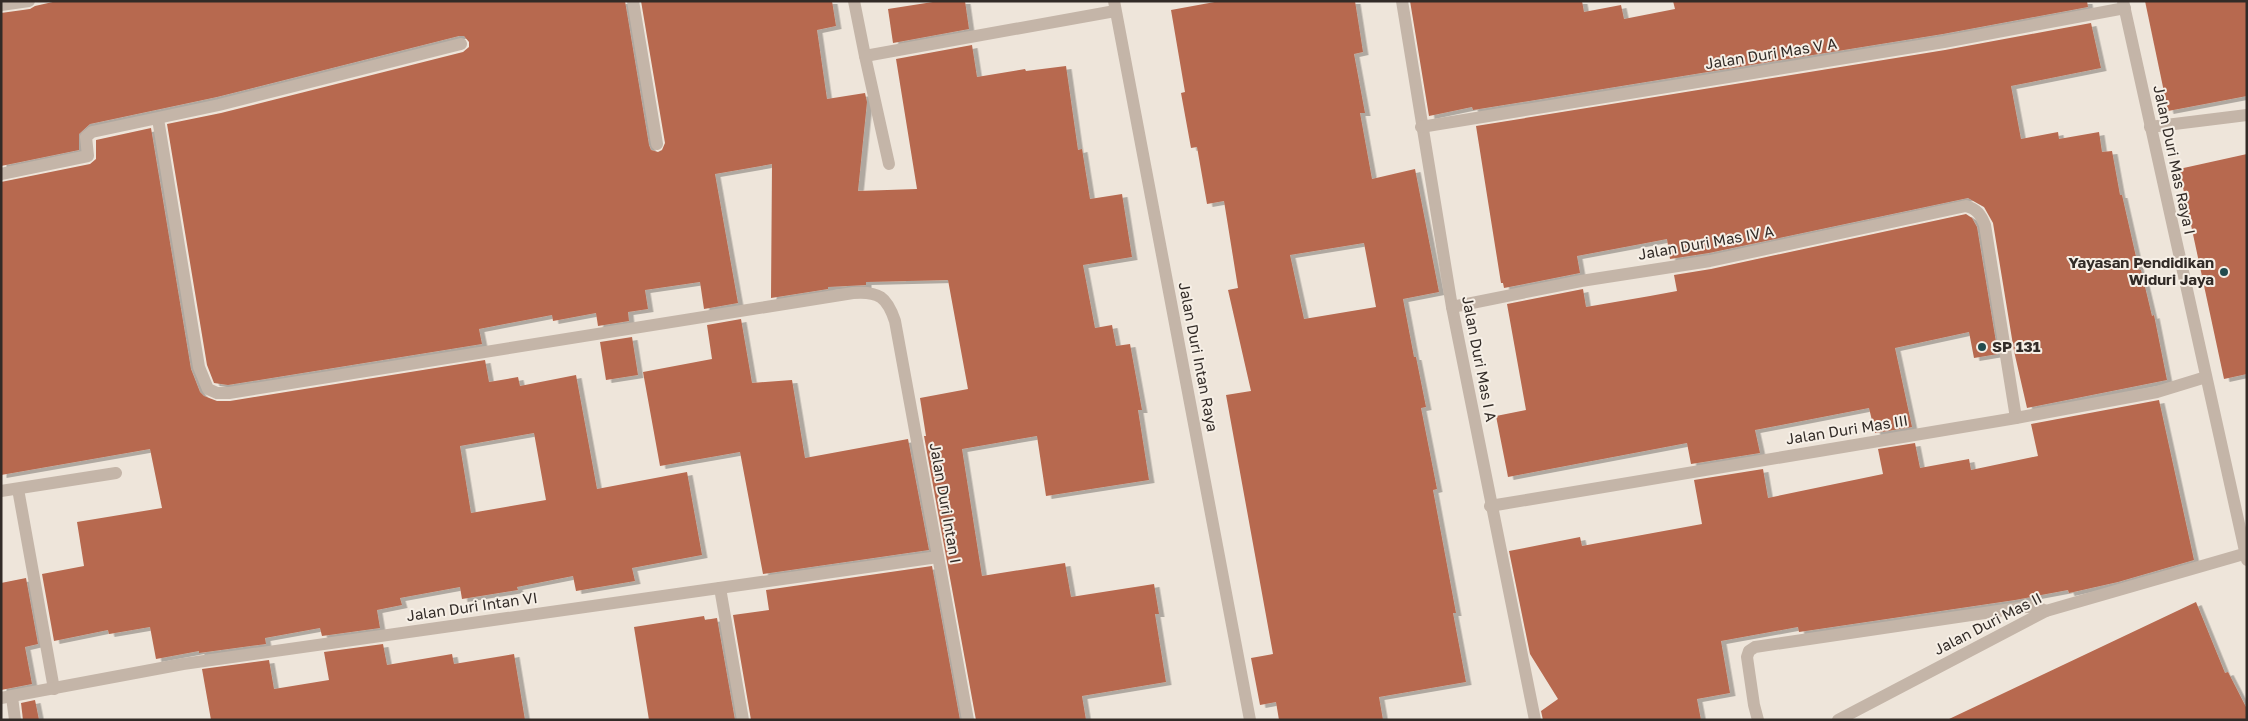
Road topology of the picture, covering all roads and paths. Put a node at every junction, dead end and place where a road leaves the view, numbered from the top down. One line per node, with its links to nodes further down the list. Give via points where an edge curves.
1 (29, 1): 5 (street)
2 (633, 1): 14 (street)
3 (854, 1): 9 (street)
4 (1402, 1): 13 (street, Jalan Duri Mas I A)
5 (1, 5)
6 (2124, 5): 12 (street, Jalan Duri Mas Raya I); 13 (street, Jalan Duri Mas V A, via 1944,42)
7 (1114, 6): 9 (street); 33 (street, Jalan Duri Intan Raya)
8 (461, 44): 11 (street)
9 (865, 56): 15 (street)
10 (2247, 115): 12 (street)
11 (158, 119): 16 (street, via 88,134 89,152 84,158); 25 (street, Jalan Duri Intan I, via 199,367 208,389 217,393 238,391 853,293 882,296 895,322)
12 (2150, 126): 18 (street, Jalan Duri Mas Raya I)
13 (1421, 127): 17 (street, Jalan Duri Mas I A)
14 (657, 144)
15 (889, 164)
16 (1, 174)
17 (1452, 307): 19 (street, Jalan Duri Mas IV A, via 1710,260 1966,206 1977,211 1984,225); 23 (street, Jalan Duri Mas I A)
18 (2206, 377): 19 (street, Jalan Duri Mas III, via 2157,392); 24 (street, Jalan Duri Mas Raya I)
19 (2016, 418): 23 (street, Jalan Duri Mas III)
20 (116, 472): 21 (street)
21 (18, 489): 22 (street); 28 (street)
22 (1, 491)
23 (1490, 506): 34 (street, Jalan Duri Mas I A)
24 (2246, 556): 27 (street, Jalan Duri Mas II)
25 (938, 557): 26 (street, Jalan Duri Intan VI); 32 (street, Jalan Duri Intan I)
26 (720, 588): 28 (street, Jalan Duri Intan VI, via 183,664); 31 (street)
27 (2046, 611): 35 (street, via 2025,607 1749,651); 36 (street, Jalan Duri Mas II)
28 (54, 689): 29 (street, Jalan Duri Intan VI)
29 (7, 698): 30 (street)
30 (15, 720)
31 (743, 720)
32 (968, 720)
33 (1250, 720)
34 (1535, 720)
35 (1758, 720)
36 (1838, 720)

